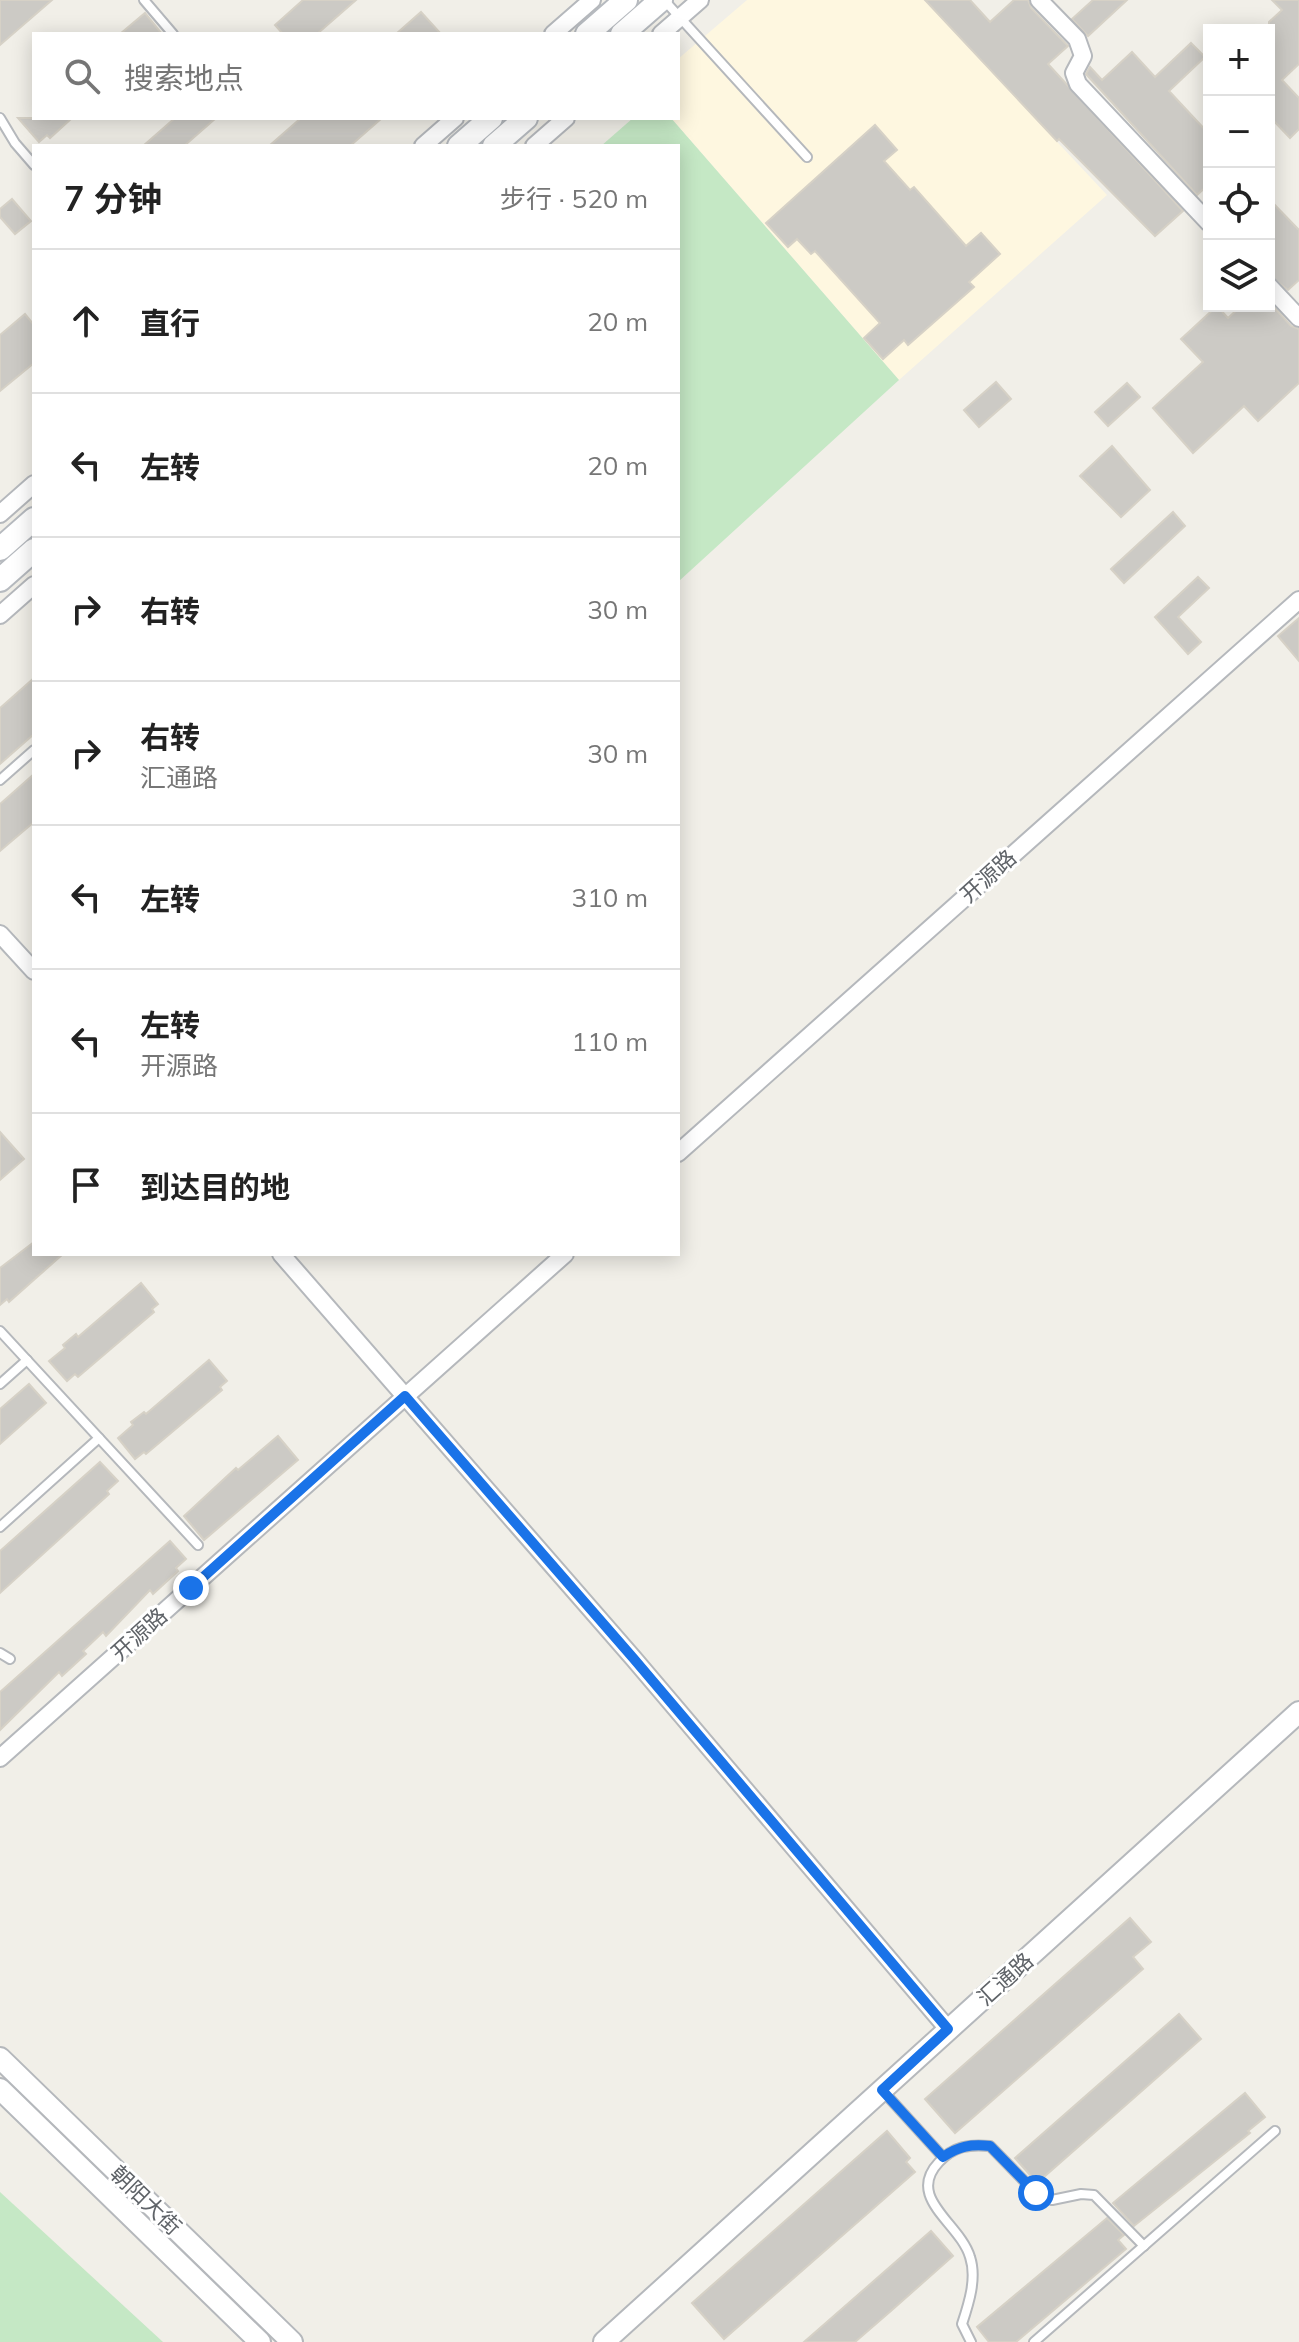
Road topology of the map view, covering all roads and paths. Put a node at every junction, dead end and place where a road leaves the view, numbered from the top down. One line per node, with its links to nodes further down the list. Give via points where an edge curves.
1 (144, 0): 8 (lane)
2 (592, 0): 9 (street)
3 (626, 0): 10 (main road)
4 (662, 0): 7 (lane); 11 (main road)
5 (700, 0): 7 (street)
6 (1039, 0): 24 (street, via 1081,47 1083,56 1074,73 1078,84)
7 (680, 18): 12 (street); 22 (lane)
8 (171, 32)
9 (555, 32)
10 (589, 32)
11 (624, 32)
12 (663, 32)
13 (0, 118): 23 (lane)
14 (453, 120): 18 (street)
15 (489, 120): 19 (main road)
16 (524, 120): 20 (main road)
17 (564, 120): 21 (street)
18 (425, 144)
19 (461, 144)
20 (496, 144)
21 (536, 144)
22 (807, 157)
23 (32, 163)
24 (1203, 217)
25 (1275, 292): 26 (street)
26 (1299, 318)
27 (32, 486): 28 (street)
28 (0, 514)
29 (32, 521): 30 (main road)
30 (0, 549)
31 (32, 552): 32 (main road)
32 (0, 580)
33 (32, 587): 35 (street)
34 (1299, 600): 40 (street, 开源路)
35 (0, 615)
36 (32, 752): 37 (lane)
37 (0, 780)
38 (0, 934): 39 (street)
39 (32, 969)
40 (680, 1151)
41 (283, 1256): 46 (street)
42 (563, 1256): 46 (street, 开源路)
43 (0, 1331): 44 (lane)
44 (27, 1360): 45 (lane); 47 (lane)
45 (0, 1384)
46 (405, 1396): 53 (street, 开源路); 54 (street)
47 (99, 1438): 48 (lane); 49 (lane)
48 (0, 1527)
49 (198, 1545)
50 (0, 1653): 51 (lane)
51 (10, 1659)
52 (1299, 1712): 54 (street, 汇通路)
53 (0, 1758)
54 (948, 2029): 57 (street, 汇通路)
55 (0, 2058): 62 (street, 朝阳大街)
56 (0, 2089): 61 (street, 朝阳大街)
57 (882, 2090): 59 (lane); 63 (street, 汇通路)
58 (1275, 2131): 60 (lane)
59 (943, 2157): 60 (lane, via 964,2146 990,2146 1036,2193 1052,2200 1094,2195); 64 (lane, via 931,2171 928,2196 969,2253 973,2282 962,2324)
60 (1144, 2246): 65 (lane)
61 (260, 2342)
62 (292, 2342)
63 (604, 2342)
64 (971, 2342)
65 (1034, 2342)

